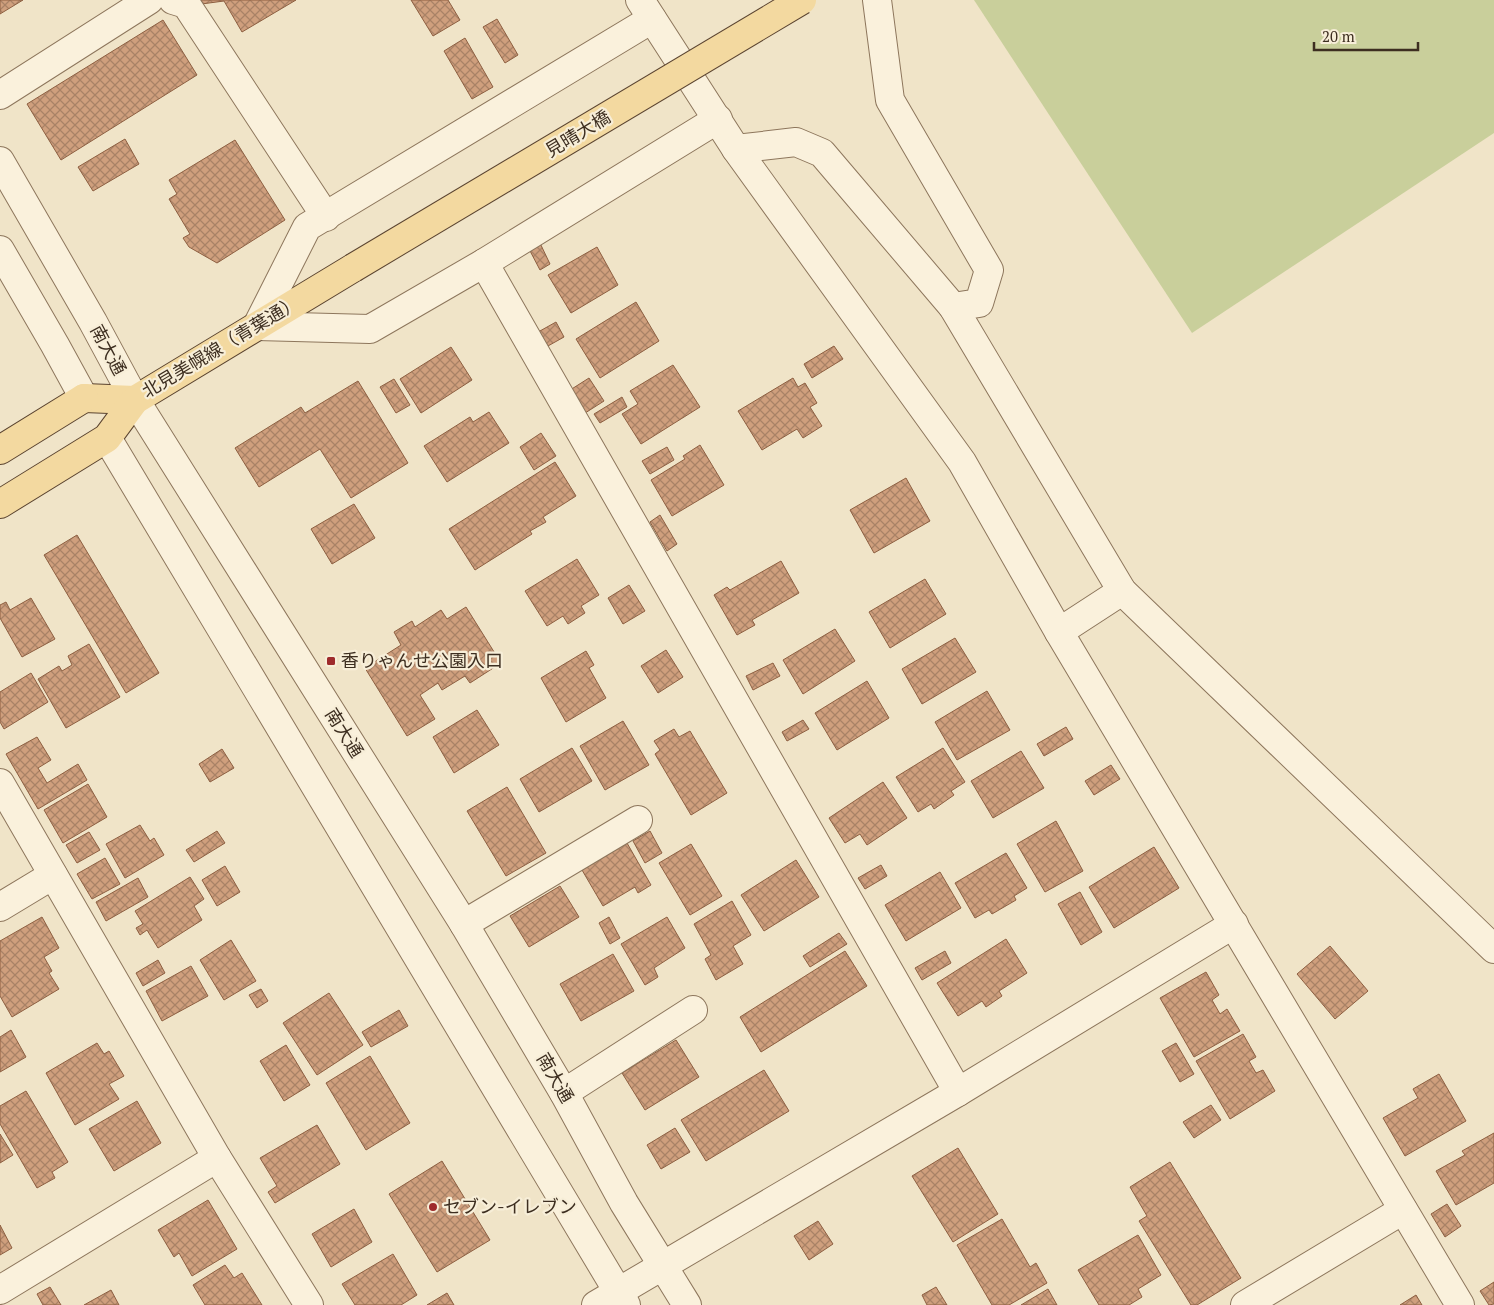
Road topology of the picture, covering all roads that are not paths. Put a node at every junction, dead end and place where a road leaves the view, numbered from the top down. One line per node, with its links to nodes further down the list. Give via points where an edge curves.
1 (149, 0): 6 (street)
2 (174, 0): 10 (street, via 186,4)
3 (802, 0): 13 (main road, 見晴大橋, bridge)
4 (877, 0): 14 (street, via 890,100 989,270 979,303)
5 (646, 9): 7 (street); 10 (street)
6 (0, 95)
7 (718, 119): 8 (street); 12 (street)
8 (736, 148): 14 (street, via 796,142 822,152); 22 (street, via 962,462)
9 (0, 161): 17 (street, 南大通)
10 (326, 216): 15 (street, via 307,227)
11 (0, 250): 16 (street)
12 (484, 263): 15 (street, via 370,329); 31 (street)
13 (353, 268): 15 (main road, 北見美幌線（青葉通）)
14 (953, 307): 21 (street)
15 (257, 326): 17 (main road, 北見美幌線（青葉通）)
16 (84, 398): 17 (main road); 18 (main road); 19 (main road)
17 (135, 400): 18 (main road, 北見美幌線（青葉通）); 27 (street, 南大通)
18 (107, 438): 20 (main road, 北見美幌線（青葉通）); 37 (street)
19 (0, 450)
20 (0, 504)
21 (1122, 591): 22 (street); 29 (street)
22 (1059, 632): 28 (street)
23 (0, 783): 25 (street)
24 (638, 820): 27 (street)
25 (53, 875): 26 (street); 33 (street)
26 (0, 907)
27 (464, 924): 32 (street, 南大通)
28 (1234, 924): 31 (street); 34 (street)
29 (1494, 949)
30 (693, 1010): 32 (street)
31 (958, 1092): 35 (street)
32 (564, 1093): 35 (street, 南大通, via 624,1203)
33 (217, 1158): 36 (street); 38 (street)
34 (1403, 1210): 40 (street); 41 (street)
35 (663, 1266): 37 (street); 39 (street, 南大通)
36 (0, 1290)
37 (614, 1301)
38 (309, 1305)
39 (687, 1305)
40 (1245, 1305)
41 (1460, 1305)

